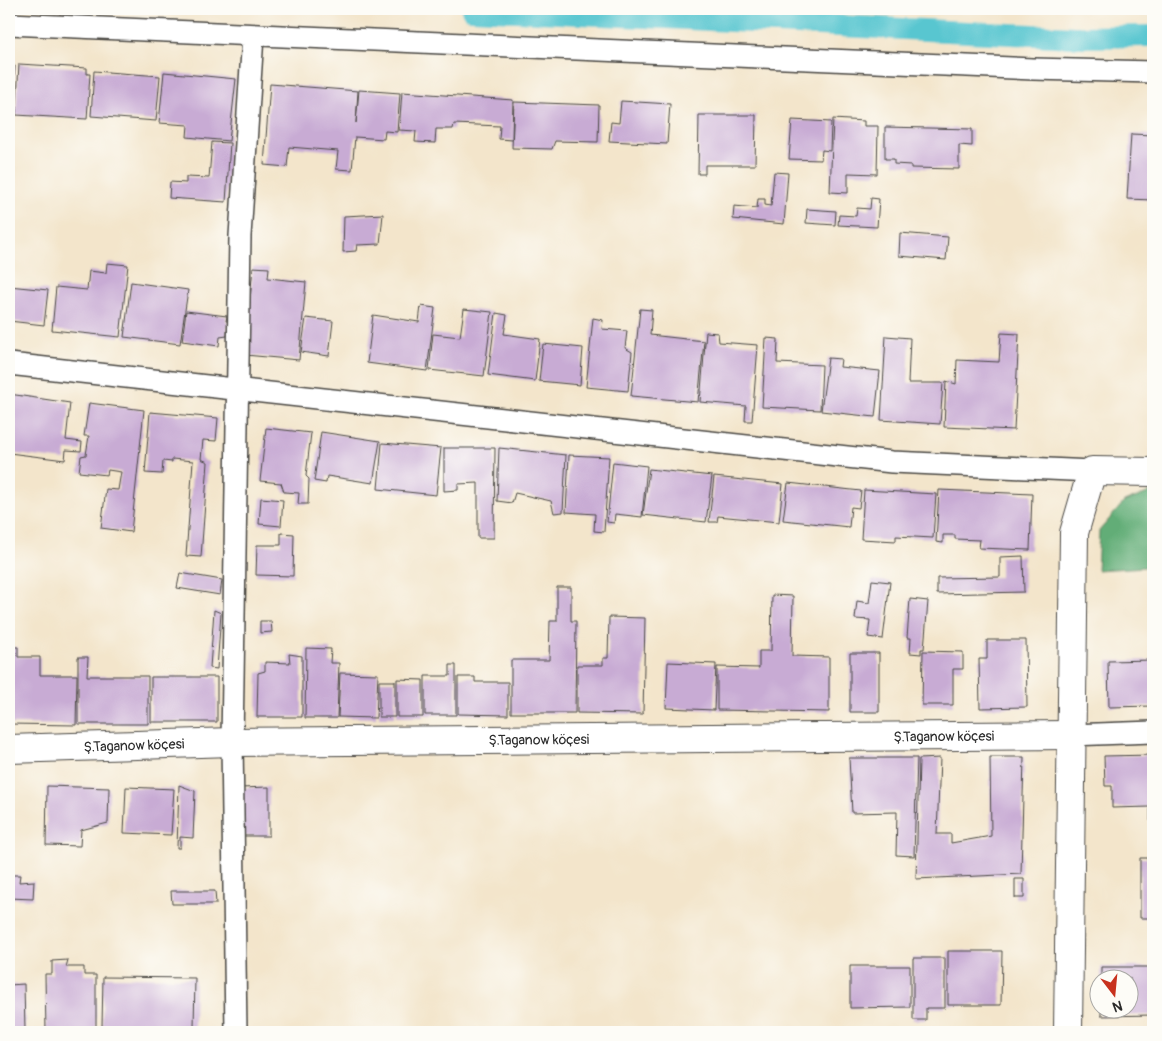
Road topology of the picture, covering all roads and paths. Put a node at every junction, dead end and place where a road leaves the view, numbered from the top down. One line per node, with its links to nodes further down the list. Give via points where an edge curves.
1 (9, 24): 2 (street)
2 (253, 36): 3 (street); 5 (street, via 240,236)
3 (1153, 72)
4 (9, 364): 5 (street)
5 (240, 388): 6 (street, via 892,462); 10 (street)
6 (1092, 472): 7 (street); 9 (street, via 1074,533)
7 (1153, 472)
8 (1153, 732): 9 (street)
9 (1070, 734): 10 (street, Ş.Taganow köçesi); 13 (street)
10 (232, 742): 11 (street, Ş.Taganow köçesi); 12 (street)
11 (9, 750)
12 (236, 1032)
13 (1068, 1032)

